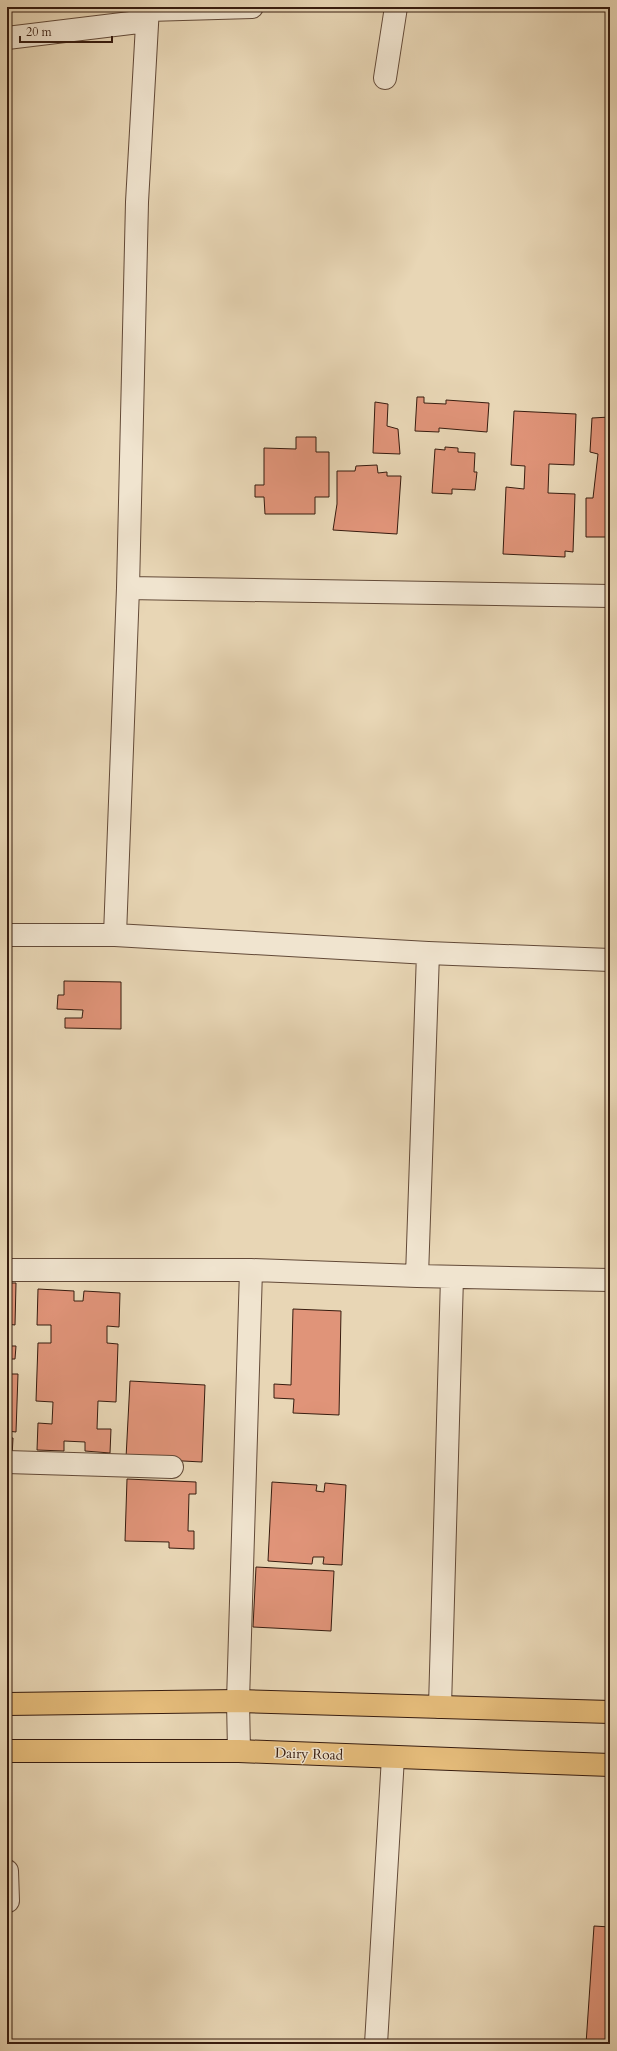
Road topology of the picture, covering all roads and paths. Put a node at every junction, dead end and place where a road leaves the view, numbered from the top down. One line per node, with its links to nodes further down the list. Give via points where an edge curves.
1 (252, 7): 3 (street)
2 (396, 7): 5 (street)
3 (147, 13): 4 (street); 6 (street, via 137,202)
4 (7, 38)
5 (385, 78)
6 (128, 588): 7 (street); 8 (street)
7 (610, 596)
8 (115, 934): 9 (street); 10 (street)
9 (7, 935)
10 (428, 953): 11 (street); 14 (street)
11 (610, 960)
12 (7, 1270): 13 (street)
13 (251, 1270): 14 (street); 19 (street)
14 (417, 1276): 15 (street)
15 (452, 1277): 16 (street); 21 (street)
16 (610, 1280)
17 (7, 1462): 18 (street)
18 (172, 1467)
19 (238, 1701): 20 (main road); 21 (main road); 24 (street)
20 (7, 1704)
21 (440, 1707): 22 (main road)
22 (610, 1712)
23 (7, 1751): 24 (main road, Dairy Road)
24 (239, 1751): 25 (main road, Dairy Road)
25 (393, 1757): 26 (main road, Dairy Road); 29 (street)
26 (610, 1766)
27 (7, 1871): 28 (street)
28 (8, 1901)
29 (376, 2044)

